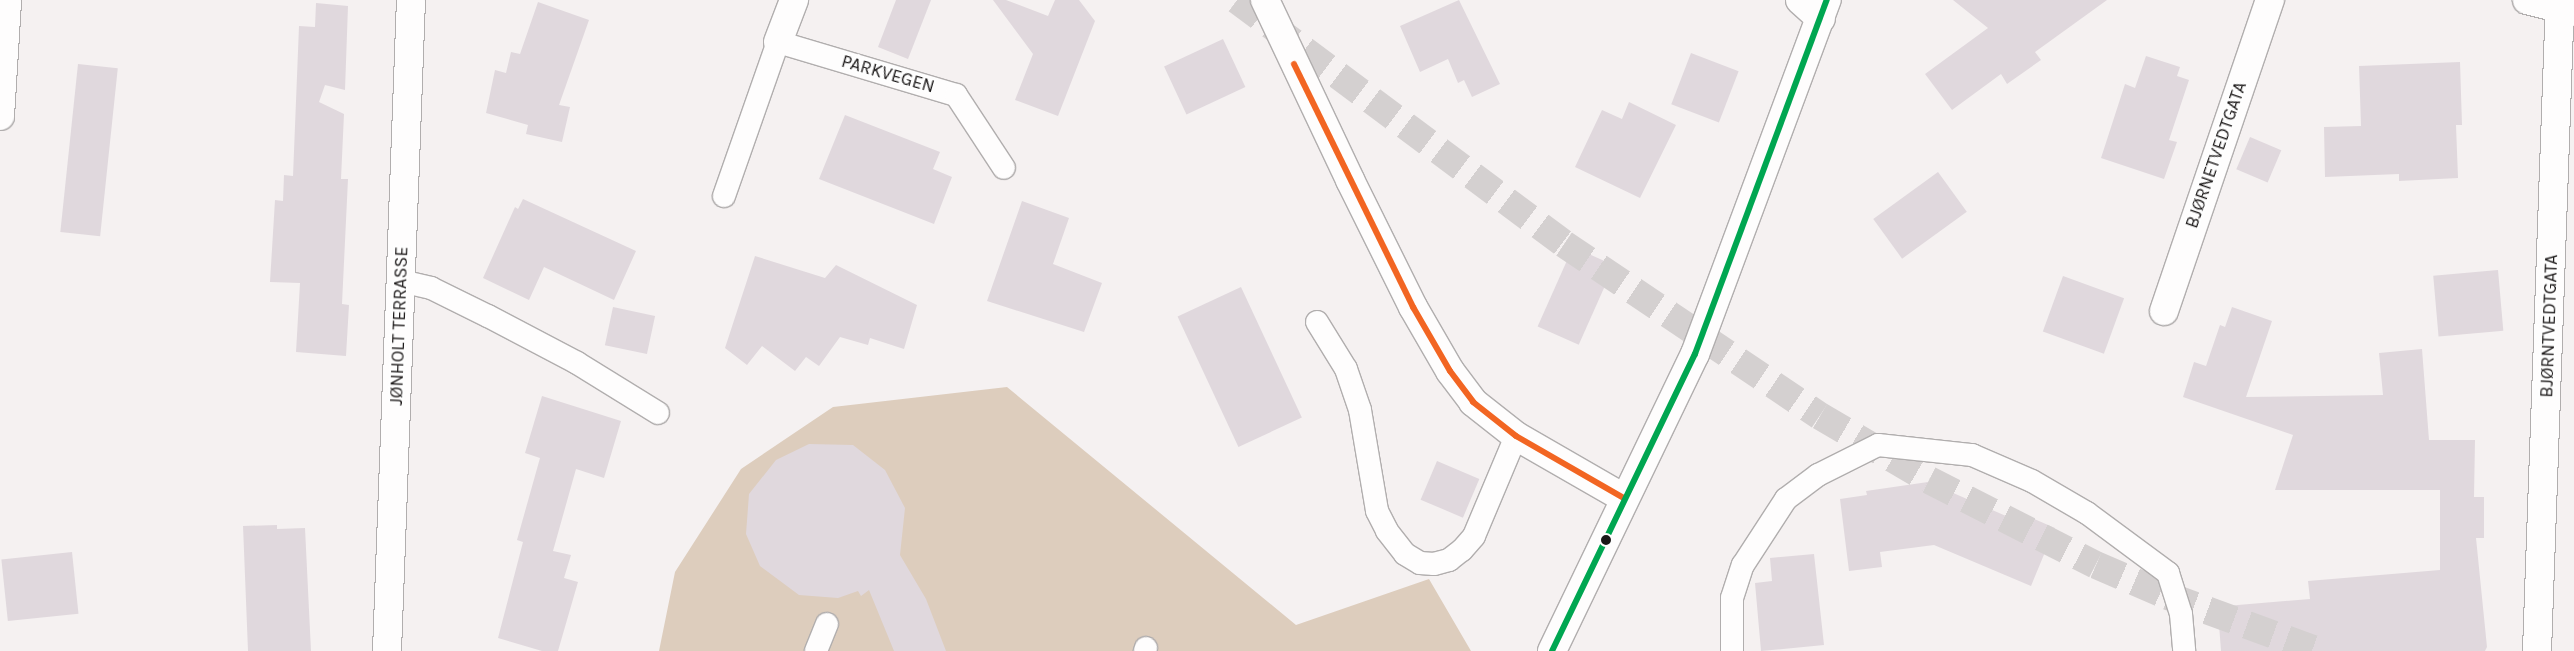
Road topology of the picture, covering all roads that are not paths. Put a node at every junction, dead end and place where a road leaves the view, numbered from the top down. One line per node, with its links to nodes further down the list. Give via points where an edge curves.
1 (7, 0): 11 (street)
2 (411, 0): 15 (street, JØNHOLT TERRASSE)
3 (794, 0): 10 (street)
4 (1265, 0): 19 (street, via 1413,307 1450,371 1473,402)
5 (1800, 0): 9 (street)
6 (2270, 0): 16 (street, BJØRNETVEDTGATA)
7 (2527, 0): 8 (street)
8 (2565, 7): 27 (street, BJØRNTVEDTGATA)
9 (1824, 10): 20 (street, via 1695,354)
10 (778, 42): 13 (lane, PARKVEGEN, via 956,95); 14 (lane)
11 (2, 60): 12 (street)
12 (0, 116)
13 (1004, 168)
14 (724, 196)
15 (401, 280): 18 (lane, via 431,288 488,316 577,363); 22 (street, JØNHOLT TERRASSE)
16 (2164, 311)
17 (1317, 322): 19 (lane, via 1346,369 1360,410 1377,511 1387,531 1405,554 1420,563 1449,560 1474,536)
18 (658, 413)
19 (1516, 436): 20 (street)
20 (1624, 498): 24 (street)
21 (827, 624): 23 (lane)
22 (387, 651)
23 (816, 651)
24 (1552, 651)
25 (1732, 651): 26 (lane, via 1734,589 1743,565 1786,499 1818,475 1878,445 1972,455 2032,481 2086,514 2168,573 2181,614)
26 (2184, 651)
27 (2537, 651)

